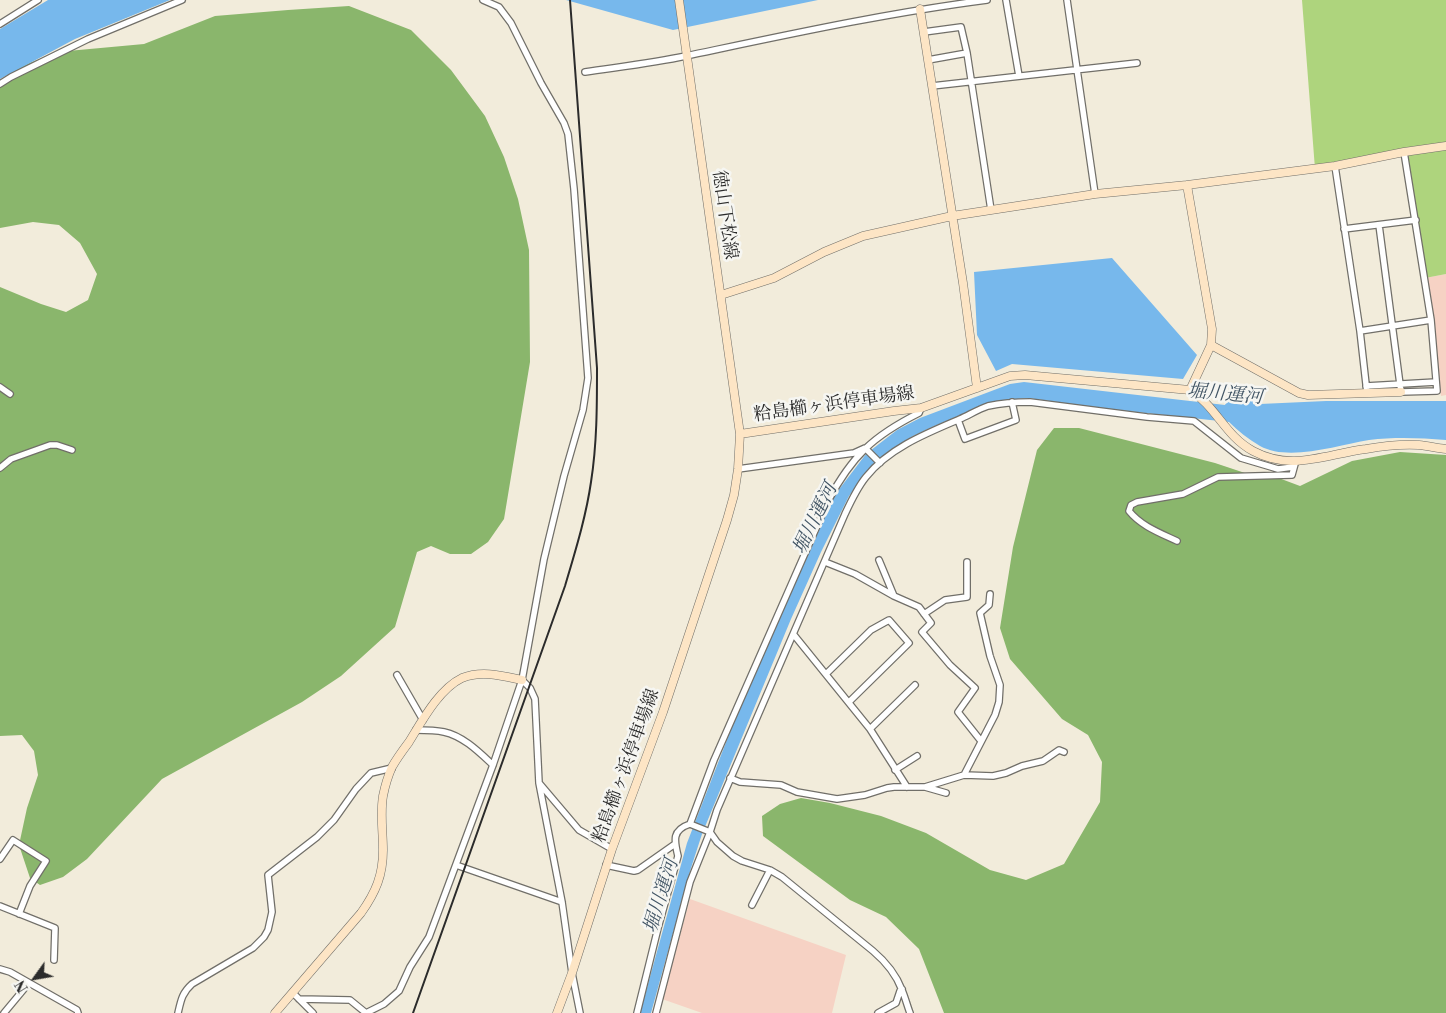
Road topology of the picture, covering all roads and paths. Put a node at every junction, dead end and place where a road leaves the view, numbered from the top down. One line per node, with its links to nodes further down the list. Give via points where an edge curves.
1 (38, 0): 9 (street)
2 (182, 0): 19 (street, via 88,39)
3 (483, 0): 64 (street, via 499,7 511,23 568,134 587,358 588,378 583,410 544,559)
4 (678, 0): 12 (street, 徳山下松線)
5 (987, 0): 8 (street)
6 (1006, 0): 17 (street)
7 (1067, 0): 15 (street)
8 (920, 9): 10 (street); 12 (street)
9 (0, 24)
10 (924, 32): 11 (street, via 961,27); 13 (street)
11 (967, 53): 13 (street); 18 (street)
12 (686, 56): 16 (street); 31 (street, 徳山下松線)
13 (928, 60): 20 (street)
14 (1137, 62): 15 (street)
15 (1077, 70): 17 (street); 25 (street)
16 (585, 72)
17 (1019, 76): 18 (street)
18 (971, 82): 20 (street); 26 (street)
19 (0, 84)
20 (932, 86): 27 (street)
21 (1446, 146): 22 (street)
22 (1404, 152): 23 (street); 28 (street)
23 (1335, 166): 24 (street); 30 (street)
24 (1187, 185): 25 (street); 35 (street, via 1212,329)
25 (1095, 194): 26 (street)
26 (991, 210): 27 (street)
27 (952, 216): 31 (street, via 863,236 774,278); 38 (street)
28 (1416, 220): 29 (street); 32 (street)
29 (1379, 226): 30 (street); 33 (street)
30 (1344, 229): 34 (street)
31 (721, 295): 46 (street, 徳山下松線)
32 (1431, 320): 33 (street); 36 (street)
33 (1393, 326): 34 (street); 39 (street)
34 (1360, 331): 40 (street)
35 (1211, 345): 40 (street, via 1299,393 1308,395); 41 (street)
36 (1436, 382): 39 (street); 39 (street, via 1436,392)
37 (0, 387): 42 (street)
38 (978, 388): 41 (street, 粭島櫛ヶ浜停車場線, via 1010,376 1025,375); 44 (street, 粭島櫛ヶ浜停車場線)
39 (1400, 388): 40 (street)
40 (1367, 389)
41 (1194, 392): 51 (street, via 1238,441 1269,459)
42 (10, 394)
43 (1012, 402): 45 (street, via 987,407); 45 (street, via 1016,420 965,439); 51 (street, via 1194,421 1241,458 1278,469)
44 (921, 408): 46 (street, 粭島櫛ヶ浜停車場線); 47 (street, via 919,413 884,433)
45 (958, 420): 50 (street, via 939,427)
46 (740, 434): 53 (street, 粭島櫛ヶ浜停車場線)
47 (866, 449): 50 (street); 53 (street); 82 (street, via 852,462 828,501 714,760)
48 (1446, 449): 51 (street, via 1418,445 1377,447)
49 (72, 450): 52 (street, via 50,445 11,459)
50 (879, 462): 56 (street, via 860,486)
51 (1295, 464): 54 (street, via 1292,475 1218,477 1183,494 1131,505 1129,511 1133,516)
52 (0, 468)
53 (738, 470): 85 (street, 粭島櫛ヶ浜停車場線, via 734,495 713,564)
54 (1177, 541)
55 (879, 560): 59 (street)
56 (825, 562): 59 (street); 61 (street)
57 (968, 562): 60 (street, via 967,597 945,600)
58 (990, 594): 70 (street, via 989,606 980,613 1000,685 999,702)
59 (894, 596): 60 (street, via 918,607)
60 (924, 614): 70 (street, via 932,623 922,632 975,688 958,712)
61 (794, 635): 62 (street); 77 (street)
62 (826, 674): 66 (street); 66 (street, via 871,630 889,620 910,643)
63 (397, 675): 67 (street)
64 (522, 680): 67 (street, via 496,674 463,678 445,691); 73 (street); 78 (street, via 535,699)
65 (915, 685): 68 (street)
66 (849, 702): 68 (street)
67 (424, 720): 69 (street)
68 (870, 729): 75 (street)
69 (416, 730): 73 (street, via 451,734); 74 (street)
70 (981, 741): 76 (street)
71 (1064, 752): 76 (street, via 1059,750 1043,762 993,776)
72 (917, 756): 75 (street)
73 (493, 765): 87 (street)
74 (392, 768): 99 (street, via 383,799 383,851 378,884 361,913); 103 (street, via 371,773 317,837 268,874 272,912 264,937 253,948 185,990)
75 (895, 770): 79 (street)
76 (964, 775): 80 (street)
77 (730, 778): 79 (street, via 740,782 781,785 797,792 837,799); 83 (street)
78 (539, 783): 85 (street, via 580,830); 90 (street)
79 (907, 787): 80 (street)
80 (925, 787): 81 (street)
81 (946, 793)
82 (691, 824): 83 (street); 84 (street, via 676,833)
83 (708, 831): 89 (street, via 733,856); 110 (street, via 690,882)
84 (675, 844): 88 (street, via 638,870); 109 (street, via 678,856)
85 (612, 848): 88 (street, 粭島櫛ヶ浜停車場線)
86 (0, 860): 93 (street, via 13,840 46,861 30,886)
87 (456, 865): 90 (street); 106 (street, via 429,937 399,991)
88 (606, 865): 96 (street, 粭島櫛ヶ浜停車場線)
89 (770, 870): 91 (street); 98 (street, via 886,962)
90 (562, 902): 96 (street)
91 (752, 905)
92 (0, 906): 93 (street)
93 (19, 914): 94 (street, via 55,928)
94 (54, 960)
95 (0, 969): 97 (street)
96 (572, 973): 107 (street, 粭島櫛ヶ浜停車場線); 108 (street)
97 (29, 983): 101 (street); 102 (street)
98 (902, 989): 111 (street, via 896,1003); 112 (street)
99 (293, 993): 100 (street); 104 (street)
100 (299, 999): 105 (street); 106 (street, via 350,1000)
101 (4, 1013)
102 (78, 1013)
103 (178, 1013)
104 (275, 1013)
105 (313, 1013)
106 (366, 1013)
107 (557, 1013)
108 (580, 1013)
109 (637, 1013)
110 (656, 1013)
111 (878, 1013)
112 (910, 1013)

